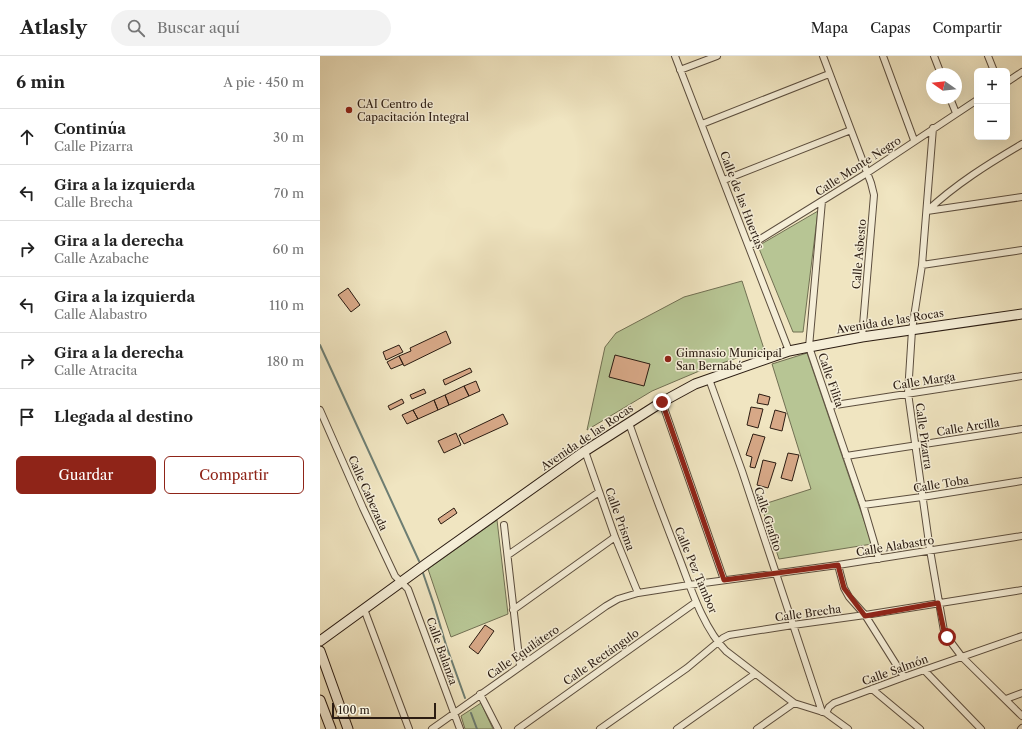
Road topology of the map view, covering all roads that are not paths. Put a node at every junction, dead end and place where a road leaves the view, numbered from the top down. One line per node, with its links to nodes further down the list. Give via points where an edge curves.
1 (675, 56): 9 (street, Calle de las Huertas)
2 (716, 56): 9 (street)
3 (823, 56): 11 (street, Calle Asbesto)
4 (883, 56): 19 (street)
5 (934, 56): 7 (street)
6 (988, 56): 8 (street)
7 (939, 68)
8 (993, 68)
9 (680, 70): 16 (street, Calle de las Huertas)
10 (1022, 72): 12 (street)
11 (829, 74): 16 (street); 18 (street, Calle Asbesto)
12 (1010, 80)
13 (974, 102): 15 (street, Calle Monte Negro)
14 (952, 104): 15 (street)
15 (956, 113): 17 (street, Calle Monte Negro)
16 (702, 124): 22 (street, Calle de las Huertas)
17 (933, 128): 19 (street, Calle Monte Negro); 25 (street, Calle Pizarra)
18 (851, 130): 21 (street, Calle Asbesto); 22 (street)
19 (914, 140): 21 (street, Calle Monte Negro)
20 (1022, 144): 25 (street, via 982,168)
21 (867, 173): 24 (street, Calle Monte Negro); 31 (street, Calle Asbesto, via 874,195)
22 (724, 180): 26 (street, Calle de las Huertas)
23 (1022, 197): 25 (street)
24 (822, 201): 26 (street, Calle Monte Negro); 32 (street, Calle Filita)
25 (927, 211): 28 (street, Calle Pizarra)
26 (749, 246): 33 (street, Calle de las Huertas)
27 (1022, 250): 28 (street)
28 (922, 265): 30 (street, Calle Pizarra)
29 (1022, 314): 30 (street, Avenida de las Rocas)
30 (912, 330): 31 (street, Avenida de las Rocas); 36 (street, Calle Pizarra)
31 (862, 337): 32 (street, Avenida de las Rocas)
32 (809, 347): 33 (street, Avenida de las Rocas); 38 (street, Calle Filita)
33 (789, 351): 35 (street, Avenida de las Rocas)
34 (1022, 376): 36 (street, Calle Marga)
35 (709, 379): 37 (street, Avenida de las Rocas); 56 (street, Calle Grafito)
36 (908, 393): 38 (street, Calle Marga); 42 (street, Calle Pizarra)
37 (662, 402): 40 (street, Avenida de las Rocas); 57 (street)
38 (830, 406): 44 (street, Calle Filita)
39 (320, 410): 58 (street, Calle Cabezada, via 395,576)
40 (629, 423): 43 (street, Avenida de las Rocas); 59 (street, Calle Pez Tambor)
41 (1022, 429): 42 (street, Calle Arcilla)
42 (915, 446): 44 (street, Calle Arcilla); 47 (street, Calle Pizarra)
43 (585, 451): 46 (street, Calle Prisma); 58 (street, Avenida de las Rocas)
44 (846, 456): 48 (street, Calle Filita)
45 (1022, 481): 47 (street, Calle Toba)
46 (600, 492): 51 (street, Calle Prisma); 53 (street)
47 (922, 498): 48 (street, Calle Toba); 52 (street, Calle Pizarra)
48 (863, 506): 54 (street, Calle Filita)
49 (504, 525): 53 (street)
50 (1022, 536): 52 (street, Calle Alabastro)
51 (615, 537): 61 (street, Calle Prisma); 66 (street)
52 (930, 550): 54 (street, Calle Alabastro); 64 (street, Calle Pizarra)
53 (508, 555): 66 (street)
54 (879, 558): 55 (street, Calle Alabastro)
55 (838, 565): 56 (street, Calle Alabastro); 67 (street, via 844,588)
56 (776, 574): 57 (street, Calle Alabastro); 68 (street, Calle Grafito)
57 (724, 580): 59 (street, Calle Alabastro)
58 (400, 582): 65 (street, Avenida de las Rocas); 84 (street, Calle Balanza, via 408,589)
59 (689, 585): 61 (street, Calle Alabastro); 63 (street, Calle Pez Tambor)
60 (1022, 590): 64 (street, Calle Brecha)
61 (638, 593): 62 (street, Calle Alabastro)
62 (629, 595): 74 (street, Calle Equilátero, via 606,606)
63 (696, 602): 71 (street, Calle Pez Tambor); 94 (street, Calle Rectángulo)
64 (938, 603): 67 (street, Calle Brecha); 73 (street, Calle Pizarra, via 944,631)
65 (364, 609): 70 (street, Avenida de las Rocas); 90 (street)
66 (513, 610): 74 (street)
67 (865, 616): 68 (street, Calle Brecha); 77 (street)
68 (793, 625): 71 (street, Calle Brecha, via 729,635); 85 (street, Calle Grafito)
69 (1022, 636): 73 (street, Calle Salmón)
70 (320, 641)
71 (718, 643): 76 (street, Calle Pez Tambor); 95 (street, Calle Brecha)
72 (320, 651): 89 (street)
73 (962, 657): 75 (street, Calle Salmón); 81 (street, Calle Pizarra)
74 (520, 666): 80 (street, Calle Equilátero)
75 (924, 670): 77 (street, Calle Salmón); 100 (street)
76 (756, 674): 83 (street, Calle Pez Tambor); 96 (street)
77 (904, 677): 78 (street, Calle Salmón)
78 (872, 689): 85 (street, Calle Salmón, via 834,703); 99 (street)
79 (1022, 693): 81 (street)
80 (480, 694): 84 (street, Calle Equilátero); 93 (street)
81 (1006, 699): 86 (street, Calle Pizarra)
82 (320, 700): 88 (street)
83 (794, 704): 85 (street, Calle Pez Tambor); 97 (street)
84 (456, 712): 91 (street, Calle Equilátero); 92 (street, Calle Balanza)
85 (824, 713): 87 (street, Calle Pez Tambor)
86 (1022, 716)
87 (845, 727): 98 (street)
88 (331, 729)
89 (348, 729)
90 (409, 729)
91 (432, 729)
92 (460, 729)
93 (498, 729)
94 (518, 729)
95 (600, 729)
96 (677, 729)
97 (757, 729)
98 (837, 729)
99 (920, 729)
100 (981, 729)

